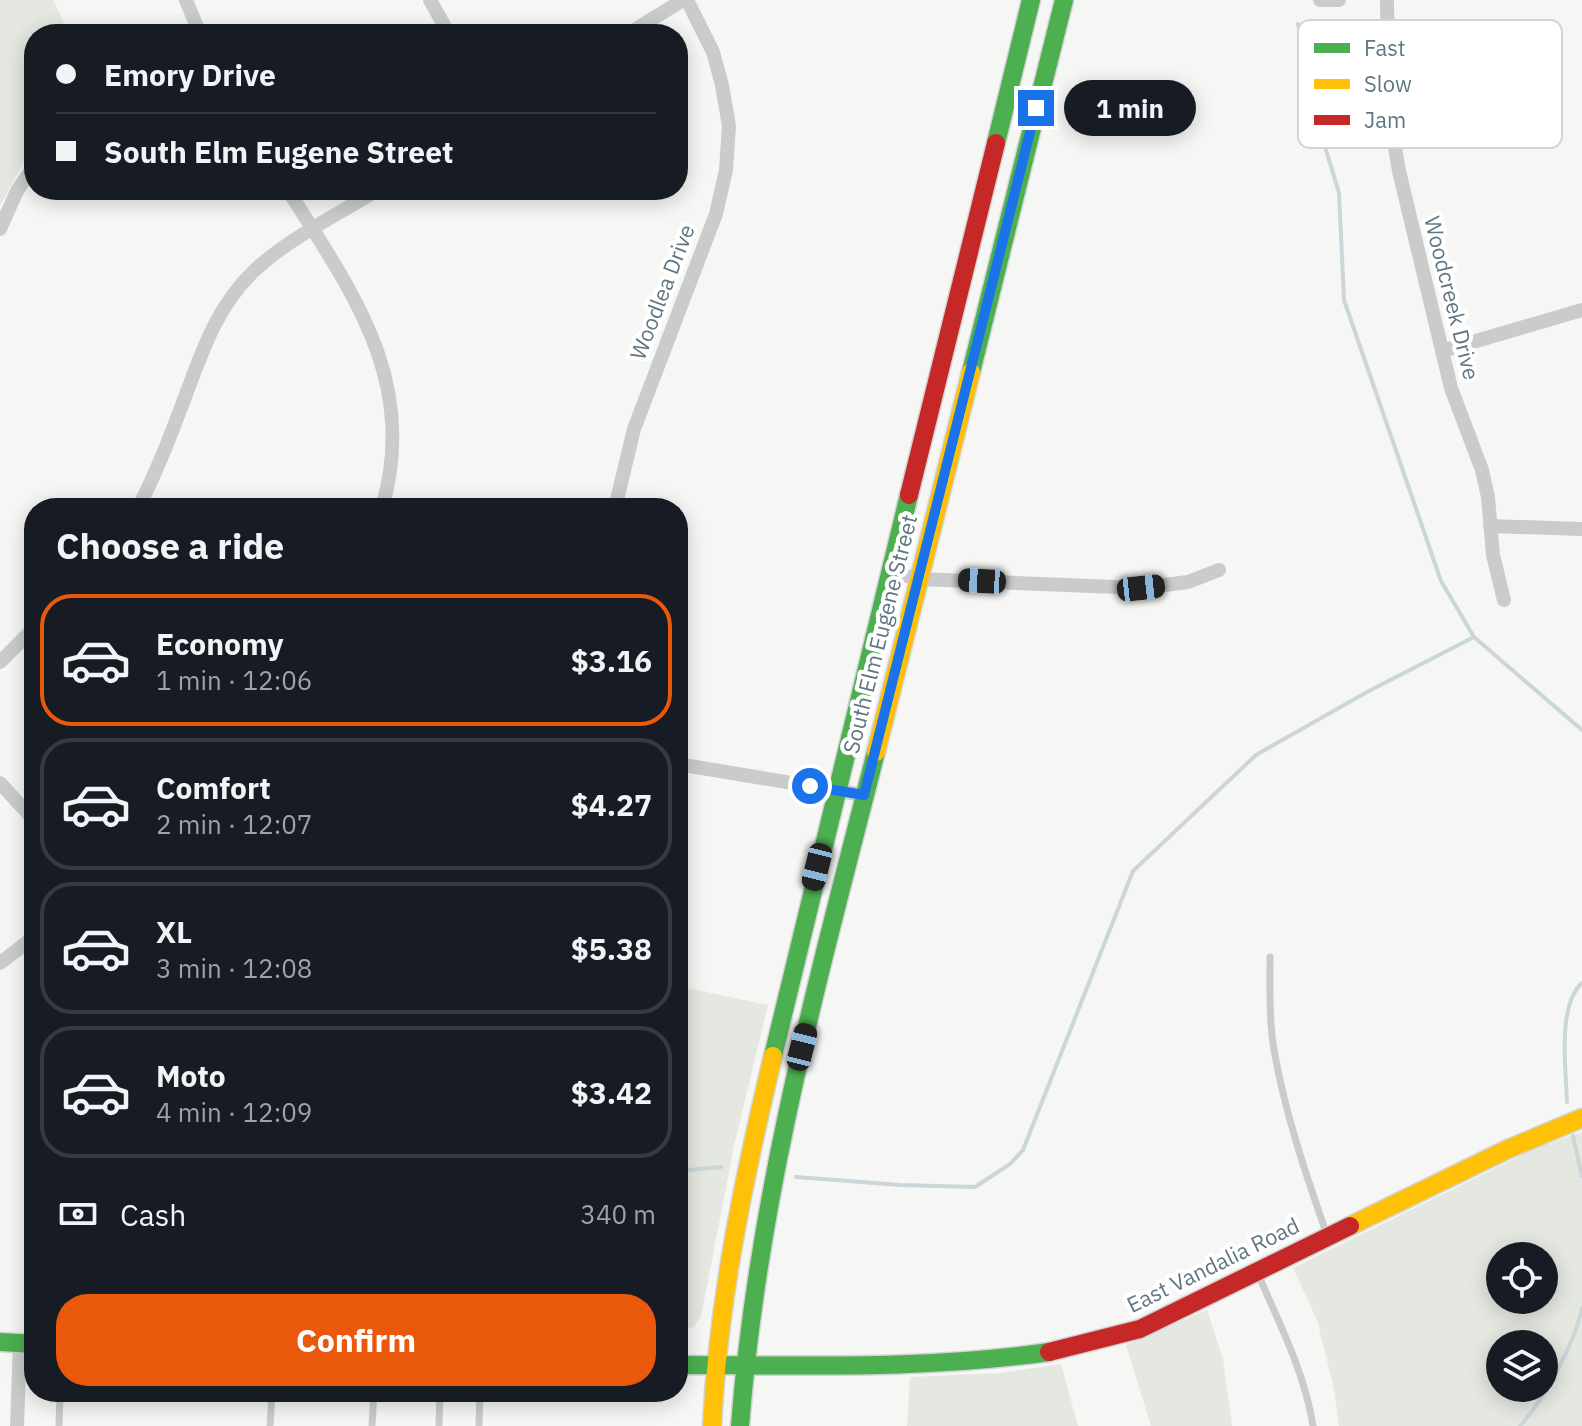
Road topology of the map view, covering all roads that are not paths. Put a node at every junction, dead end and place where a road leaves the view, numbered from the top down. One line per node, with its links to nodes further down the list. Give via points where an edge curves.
1 (186, 0): 10 (street)
2 (430, 0): 11 (street)
3 (685, 0): 12 (street); 23 (street, Woodlea Drive, via 713,52 722,85 729,126 726,170 716,214 634,429)
4 (1031, 0): 27 (main road, South Elm Eugene Street)
5 (1064, 0): 28 (main road, South Elm Eugene Street)
6 (1320, 0): 7 (street)
7 (1339, 0)
8 (1387, 0): 9 (street, Woodcreek Drive)
9 (1388, 20)
10 (194, 24)
11 (443, 24)
12 (645, 24)
13 (1395, 148): 20 (street, Woodcreek Drive)
14 (24, 181): 17 (street)
15 (294, 200): 18 (street)
16 (361, 200): 18 (street)
17 (0, 229)
18 (313, 230): 21 (street, via 252,272 227,302 209,331); 22 (street, via 370,328 390,390 394,447)
19 (1582, 310): 20 (street)
20 (1442, 351): 24 (street, Woodcreek Drive, via 1482,470)
21 (143, 498)
22 (385, 498)
23 (617, 498)
24 (1490, 526): 25 (street); 29 (street, Woodcreek Drive)
25 (1582, 529)
26 (1219, 570): 28 (street, via 1188,582 1141,588)
27 (891, 572): 28 (street); 34 (main road, South Elm Eugene Street)
28 (919, 579): 35 (main road, South Elm Eugene Street)
29 (1504, 600)
30 (24, 638): 31 (street)
31 (0, 662)
32 (688, 766): 34 (street)
33 (0, 783): 36 (street)
34 (836, 791): 35 (street); 46 (main road, South Elm Eugene Street, via 757,1123)
35 (864, 795): 47 (main road, South Elm Eugene Street, via 771,1182)
36 (24, 809)
37 (24, 945): 39 (street)
38 (1270, 957): 41 (lane, via 1274,1050)
39 (0, 963)
40 (1582, 1118): 41 (main road, East Vandalia Road)
41 (1328, 1237): 42 (main road, East Vandalia Road)
42 (1257, 1272): 47 (main road, East Vandalia Road, via 1140,1329 1066,1350 916,1365); 62 (lane, via 1284,1333)
43 (0, 1342): 44 (main road)
44 (24, 1344)
45 (688, 1365): 46 (main road, East Vandalia Road)
46 (715, 1365): 47 (main road, East Vandalia Road); 60 (main road, South Elm Eugene Street)
47 (744, 1366): 61 (main road, South Elm Eugene Street)
48 (24, 1369): 54 (street)
49 (60, 1402): 55 (lane)
50 (271, 1402): 56 (lane)
51 (373, 1402): 57 (lane)
52 (440, 1402): 58 (lane)
53 (480, 1402): 59 (lane)
54 (17, 1426)
55 (59, 1426)
56 (270, 1426)
57 (372, 1426)
58 (439, 1426)
59 (479, 1426)
60 (712, 1426)
61 (740, 1426)
62 (1313, 1426)

